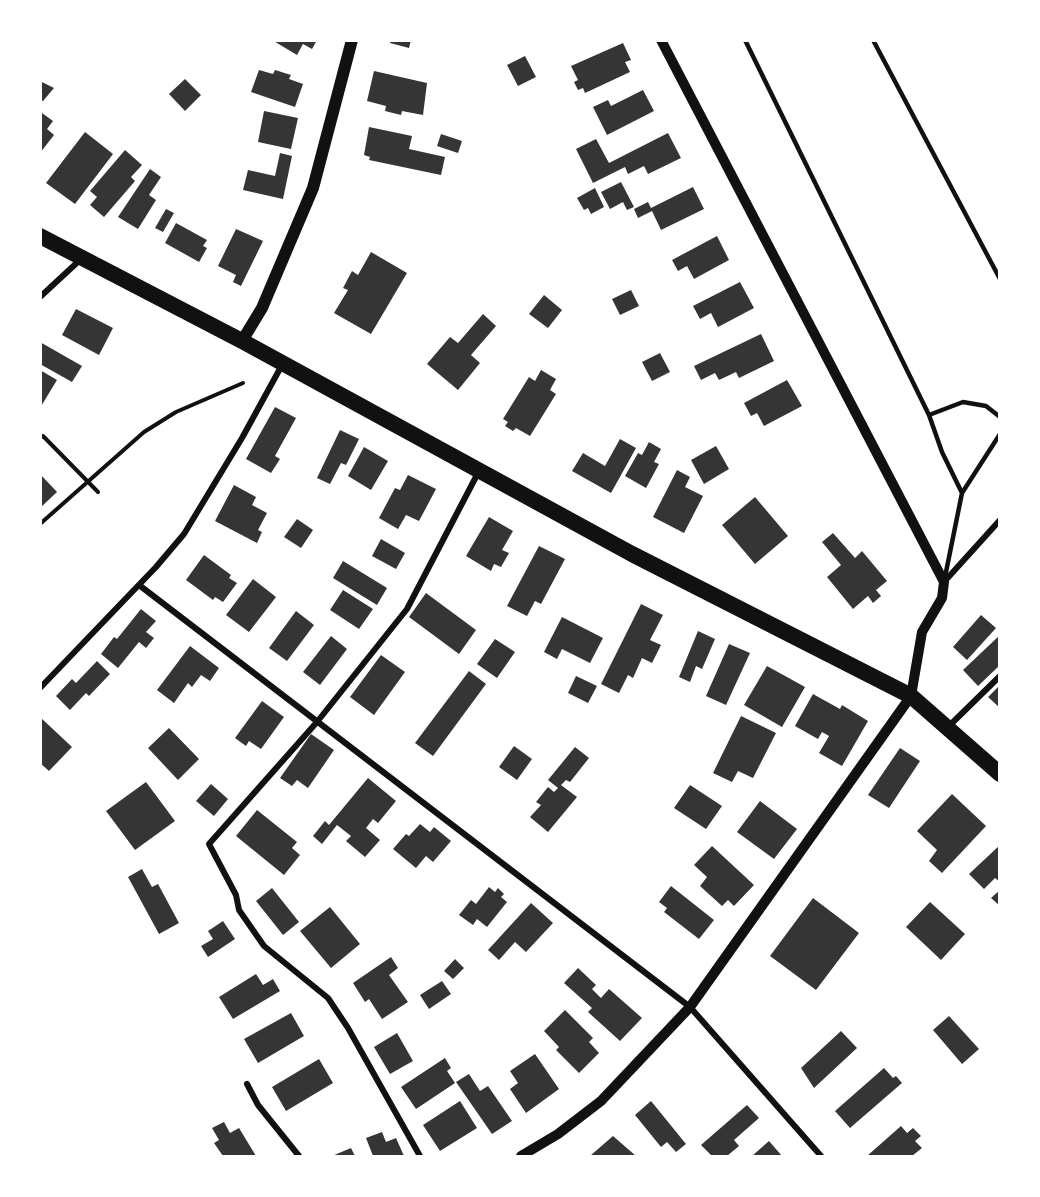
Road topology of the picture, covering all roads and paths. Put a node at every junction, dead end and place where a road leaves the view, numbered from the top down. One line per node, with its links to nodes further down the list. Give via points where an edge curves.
1 (352, 40): 9 (main road, via 313,188 262,308)
2 (661, 40): 22 (street)
3 (745, 40): 12 (lane)
4 (873, 40): 7 (lane)
5 (40, 236): 6 (highway)
6 (82, 258): 8 (street); 9 (highway)
7 (999, 279)
8 (40, 297)
9 (242, 341): 10 (highway)
10 (282, 365): 16 (highway); 23 (street, via 184,534)
11 (243, 383): 17 (path, via 193,404 144,432)
12 (929, 416): 13 (lane, via 963,402 986,406); 19 (lane)
13 (999, 417)
14 (999, 434): 19 (lane)
15 (40, 438): 17 (path)
16 (479, 471): 26 (highway); 27 (street, via 407,609)
17 (87, 481): 18 (path); 21 (path)
18 (98, 492)
19 (962, 493): 22 (lane)
20 (999, 520): 22 (street)
21 (40, 524)
22 (944, 582): 26 (street, via 942,598 922,632)
23 (139, 585): 25 (street); 27 (street)
24 (999, 676): 28 (street)
25 (40, 687)
26 (911, 696): 28 (highway); 30 (street)
27 (317, 722): 30 (street); 33 (street, via 209,844 236,895 239,910 264,946 328,998)
28 (946, 729): 29 (highway)
29 (999, 774)
30 (690, 1007): 34 (street, via 601,1101); 35 (street)
31 (247, 1084): 32 (street, via 258,1105)
32 (299, 1156)
33 (420, 1156)
34 (521, 1156)
35 (821, 1156)

